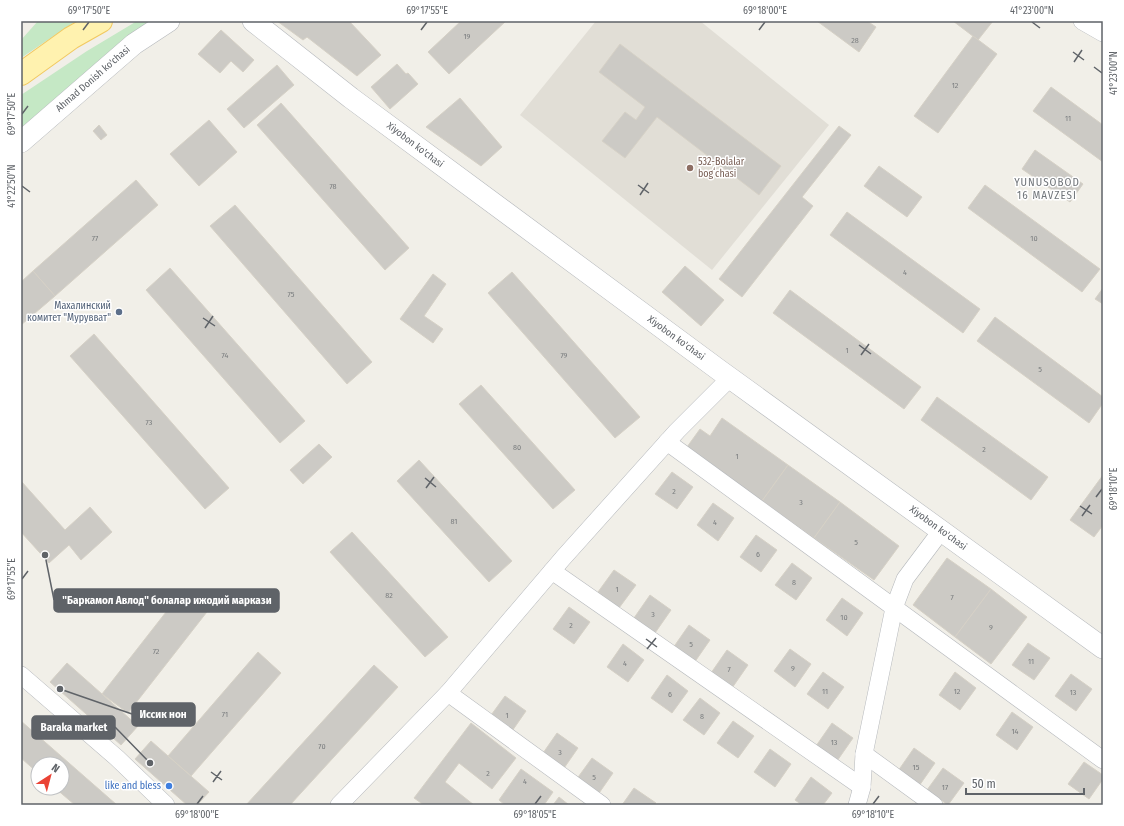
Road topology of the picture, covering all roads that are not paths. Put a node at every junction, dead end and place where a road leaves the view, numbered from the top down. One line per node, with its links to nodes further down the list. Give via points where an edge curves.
1 (101, 21): 6 (main road, via 71,38)
2 (169, 21): 7 (street, Ahmad Donish ko'chasi, via 134,44)
3 (253, 21): 8 (street, Xiyobon ko'chasi, via 357,102)
4 (1082, 21): 5 (street)
5 (1103, 33)
6 (21, 74)
7 (21, 142)
8 (730, 378): 9 (street); 10 (street, Xiyobon ko'chasi)
9 (667, 442): 11 (street); 12 (street)
10 (941, 531): 12 (street, via 905,579); 13 (street, Xiyobon ko'chasi)
11 (552, 571): 15 (street); 18 (street)
12 (894, 608): 16 (street); 17 (street)
13 (1103, 648)
14 (21, 675): 19 (street)
15 (448, 693): 20 (street); 21 (street)
16 (864, 754): 18 (street); 23 (street)
17 (1103, 760)
18 (862, 787): 22 (street)
19 (166, 805)
20 (339, 805)
21 (602, 805)
22 (857, 805)
23 (934, 805)

